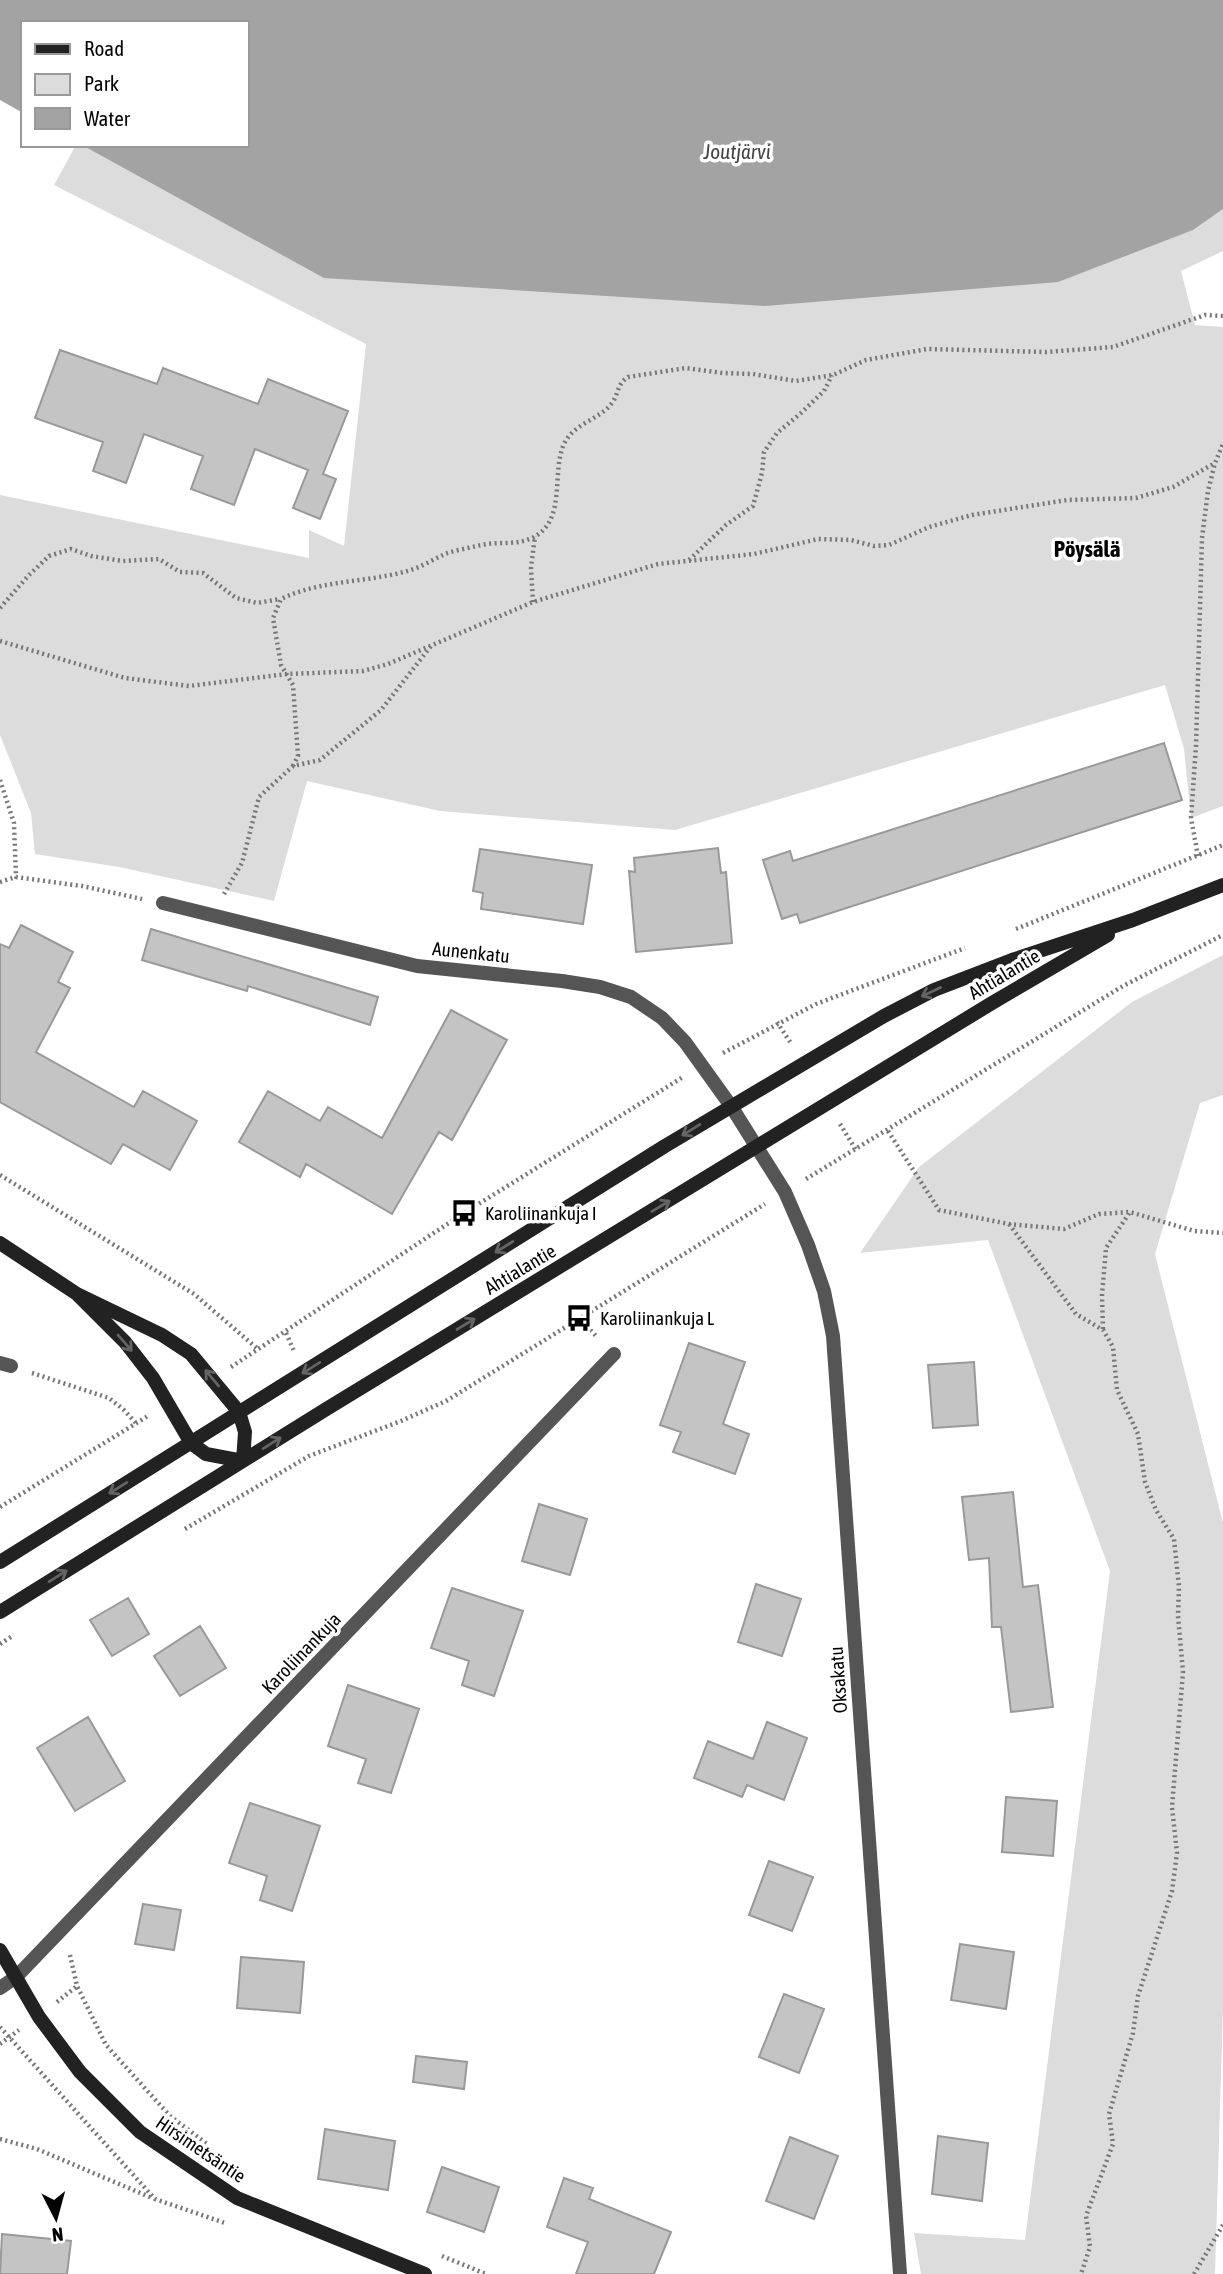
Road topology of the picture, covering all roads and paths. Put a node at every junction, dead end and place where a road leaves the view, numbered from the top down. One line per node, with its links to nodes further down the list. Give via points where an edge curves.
1 (1223, 316): 2 (path, via 1205,315 1113,347 1046,352 926,349 866,360)
2 (832, 375): 5 (path, via 796,381 686,368 628,377 605,410 568,436 560,456 550,521); 6 (path, via 824,391 777,432 764,452 753,506)
3 (1223, 444): 4 (path)
4 (1215, 463): 6 (path, via 1173,487 1136,498 1067,500 972,515 889,545 818,539 754,554); 16 (path, via 1202,538 1191,818)
5 (535, 536): 7 (path, via 448,553 411,570 303,588); 8 (path)
6 (689, 561): 8 (path, via 658,564)
7 (281, 599): 9 (path, via 257,603 236,598 203,573 180,572 159,559 123,561 71,550 49,556); 12 (path, via 273,618 281,665)
8 (533, 602): 11 (path)
9 (0, 608)
10 (0, 642): 12 (path, via 125,678 189,686)
11 (432, 645): 12 (path, via 363,671); 13 (path, via 380,710 320,760)
12 (287, 674): 13 (path, via 293,685 298,756)
13 (293, 766): 21 (path, via 259,797 242,863 224,894)
14 (0, 780): 17 (path, via 14,823)
15 (1223, 845): 16 (path)
16 (1198, 856): 23 (path)
17 (16, 877): 18 (path); 20 (path)
18 (0, 882)
19 (1223, 885): 22 (main road, Ahtialantie)
20 (163, 903): 21 (street, Aunenkatu)
21 (219, 917): 26 (street, Aunenkatu, via 417,966 610,990 631,997 662,1018)
22 (1133, 920): 27 (main road, Ahtialantie, one-way to 27, via 934,990); 29 (main road, Ahtialantie)
23 (1010, 932)
24 (1223, 935): 28 (path, via 1123,986)
25 (971, 946): 26 (path, via 816,1003)
26 (702, 1065): 27 (street, Aunenkatu); 38 (path, via 464,1213)
27 (731, 1106): 29 (street, Oksakatu); 43 (main road, Ahtialantie, one-way to 43)
28 (888, 1131): 31 (path); 33 (path, via 939,1210)
29 (756, 1148): 31 (street, Oksakatu); 46 (main road, Ahtialantie, one-way to 29)
30 (0, 1175): 38 (path, via 194,1294)
31 (785, 1192): 48 (path, via 446,1401 309,1456); 64 (street, Oksakatu, via 824,1292 833,1336)
32 (1130, 1212): 33 (path, via 1100,1214 1064,1229); 34 (path, via 1194,1231); 37 (path, via 1106,1248)
33 (1009, 1224): 37 (path, via 1076,1314)
34 (1223, 1233)
35 (0, 1242): 36 (main road)
36 (77, 1294): 41 (main road, one-way to 36, via 191,1354 162,1335); 42 (main road, one-way to 42, via 125,1342)
37 (1103, 1330): 65 (path, via 1112,1347 1117,1390 1138,1434 1145,1482 1174,1539 1183,1672 1172,1807 1177,1853 1172,1891 1138,1996 1133,2033 1109,2114 1113,2144 1086,2216 1090,2247)
38 (259, 1350): 41 (path)
39 (614, 1354): 53 (street, Karoliinankuja)
40 (6, 1364): 44 (path, via 108,1398)
41 (213, 1378): 43 (main road)
42 (169, 1404): 44 (path); 45 (main road)
43 (239, 1412): 45 (main road, Ahtialantie); 46 (main road, via 245,1432)
44 (136, 1423): 47 (path)
45 (191, 1443): 46 (main road, via 206,1454); 49 (main road, Ahtialantie, one-way to 49)
46 (243, 1461): 50 (main road, Ahtialantie, one-way to 46)
47 (0, 1507)
48 (184, 1530)
49 (0, 1562)
50 (0, 1612)
51 (23, 1630): 52 (path)
52 (0, 1644)
53 (64, 1927): 55 (street, Karoliinankuja); 58 (path, via 77,1986 106,2045 170,2116)
54 (0, 1950): 55 (main road, Hirsimetsäntie)
55 (16, 1977): 56 (street); 62 (main road, Hirsimetsäntie, via 80,2072 140,2132 237,2198)
56 (0, 1988)
57 (0, 2139): 59 (path, via 37,2149)
58 (210, 2146)
59 (155, 2199)
60 (1223, 2225): 66 (path)
61 (435, 2254): 63 (path)
62 (425, 2274)
63 (486, 2274)
64 (900, 2274)
65 (1081, 2274)
66 (1194, 2274)

